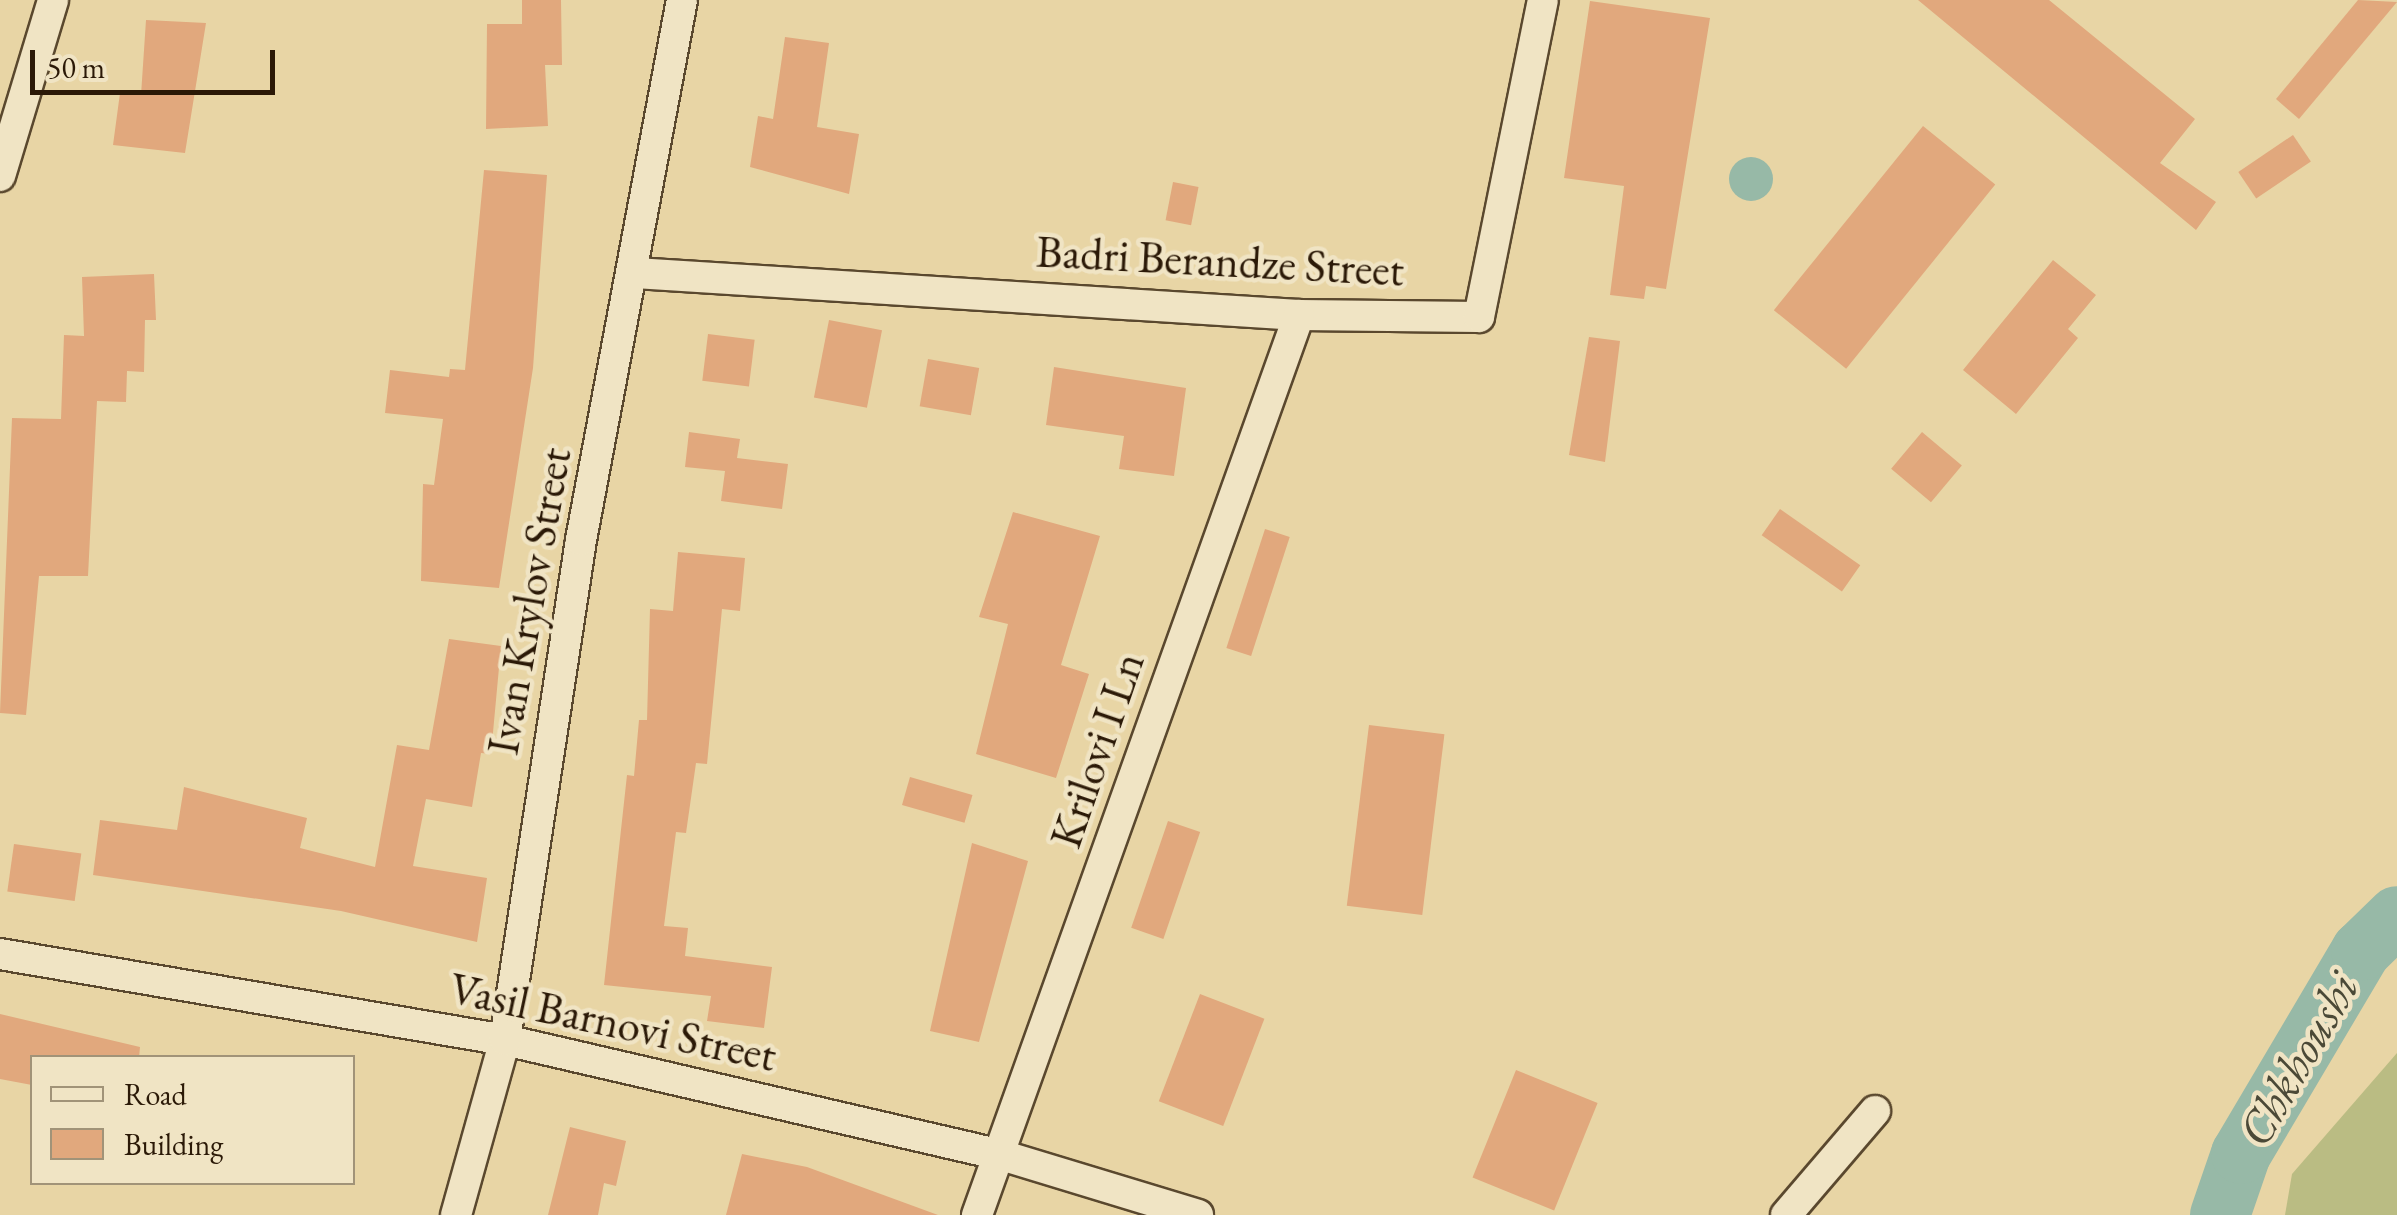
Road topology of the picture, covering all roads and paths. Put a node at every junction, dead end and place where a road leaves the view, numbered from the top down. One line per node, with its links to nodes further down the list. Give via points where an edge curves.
1 (54, 0): 4 (street)
2 (682, 0): 5 (street, Ivan Krylov Street)
3 (1543, 0): 6 (street, Badri Berandze Street, via 1479,317)
4 (0, 176)
5 (635, 273): 6 (street, Badri Berandze Street); 8 (street, Ivan Krylov Street, via 581,540)
6 (1299, 314): 10 (street, Krilovi I Ln)
7 (0, 954): 8 (street, Vasil Barnovi Street)
8 (505, 1040): 10 (street, Vasil Barnovi Street); 11 (street, Ivan Krylov Street)
9 (1876, 1110): 14 (street)
10 (1002, 1155): 12 (street, Krilovi I Ln); 13 (street, Vasil Barnovi Street)
11 (456, 1215)
12 (977, 1215)
13 (1198, 1215)
14 (1786, 1215)

